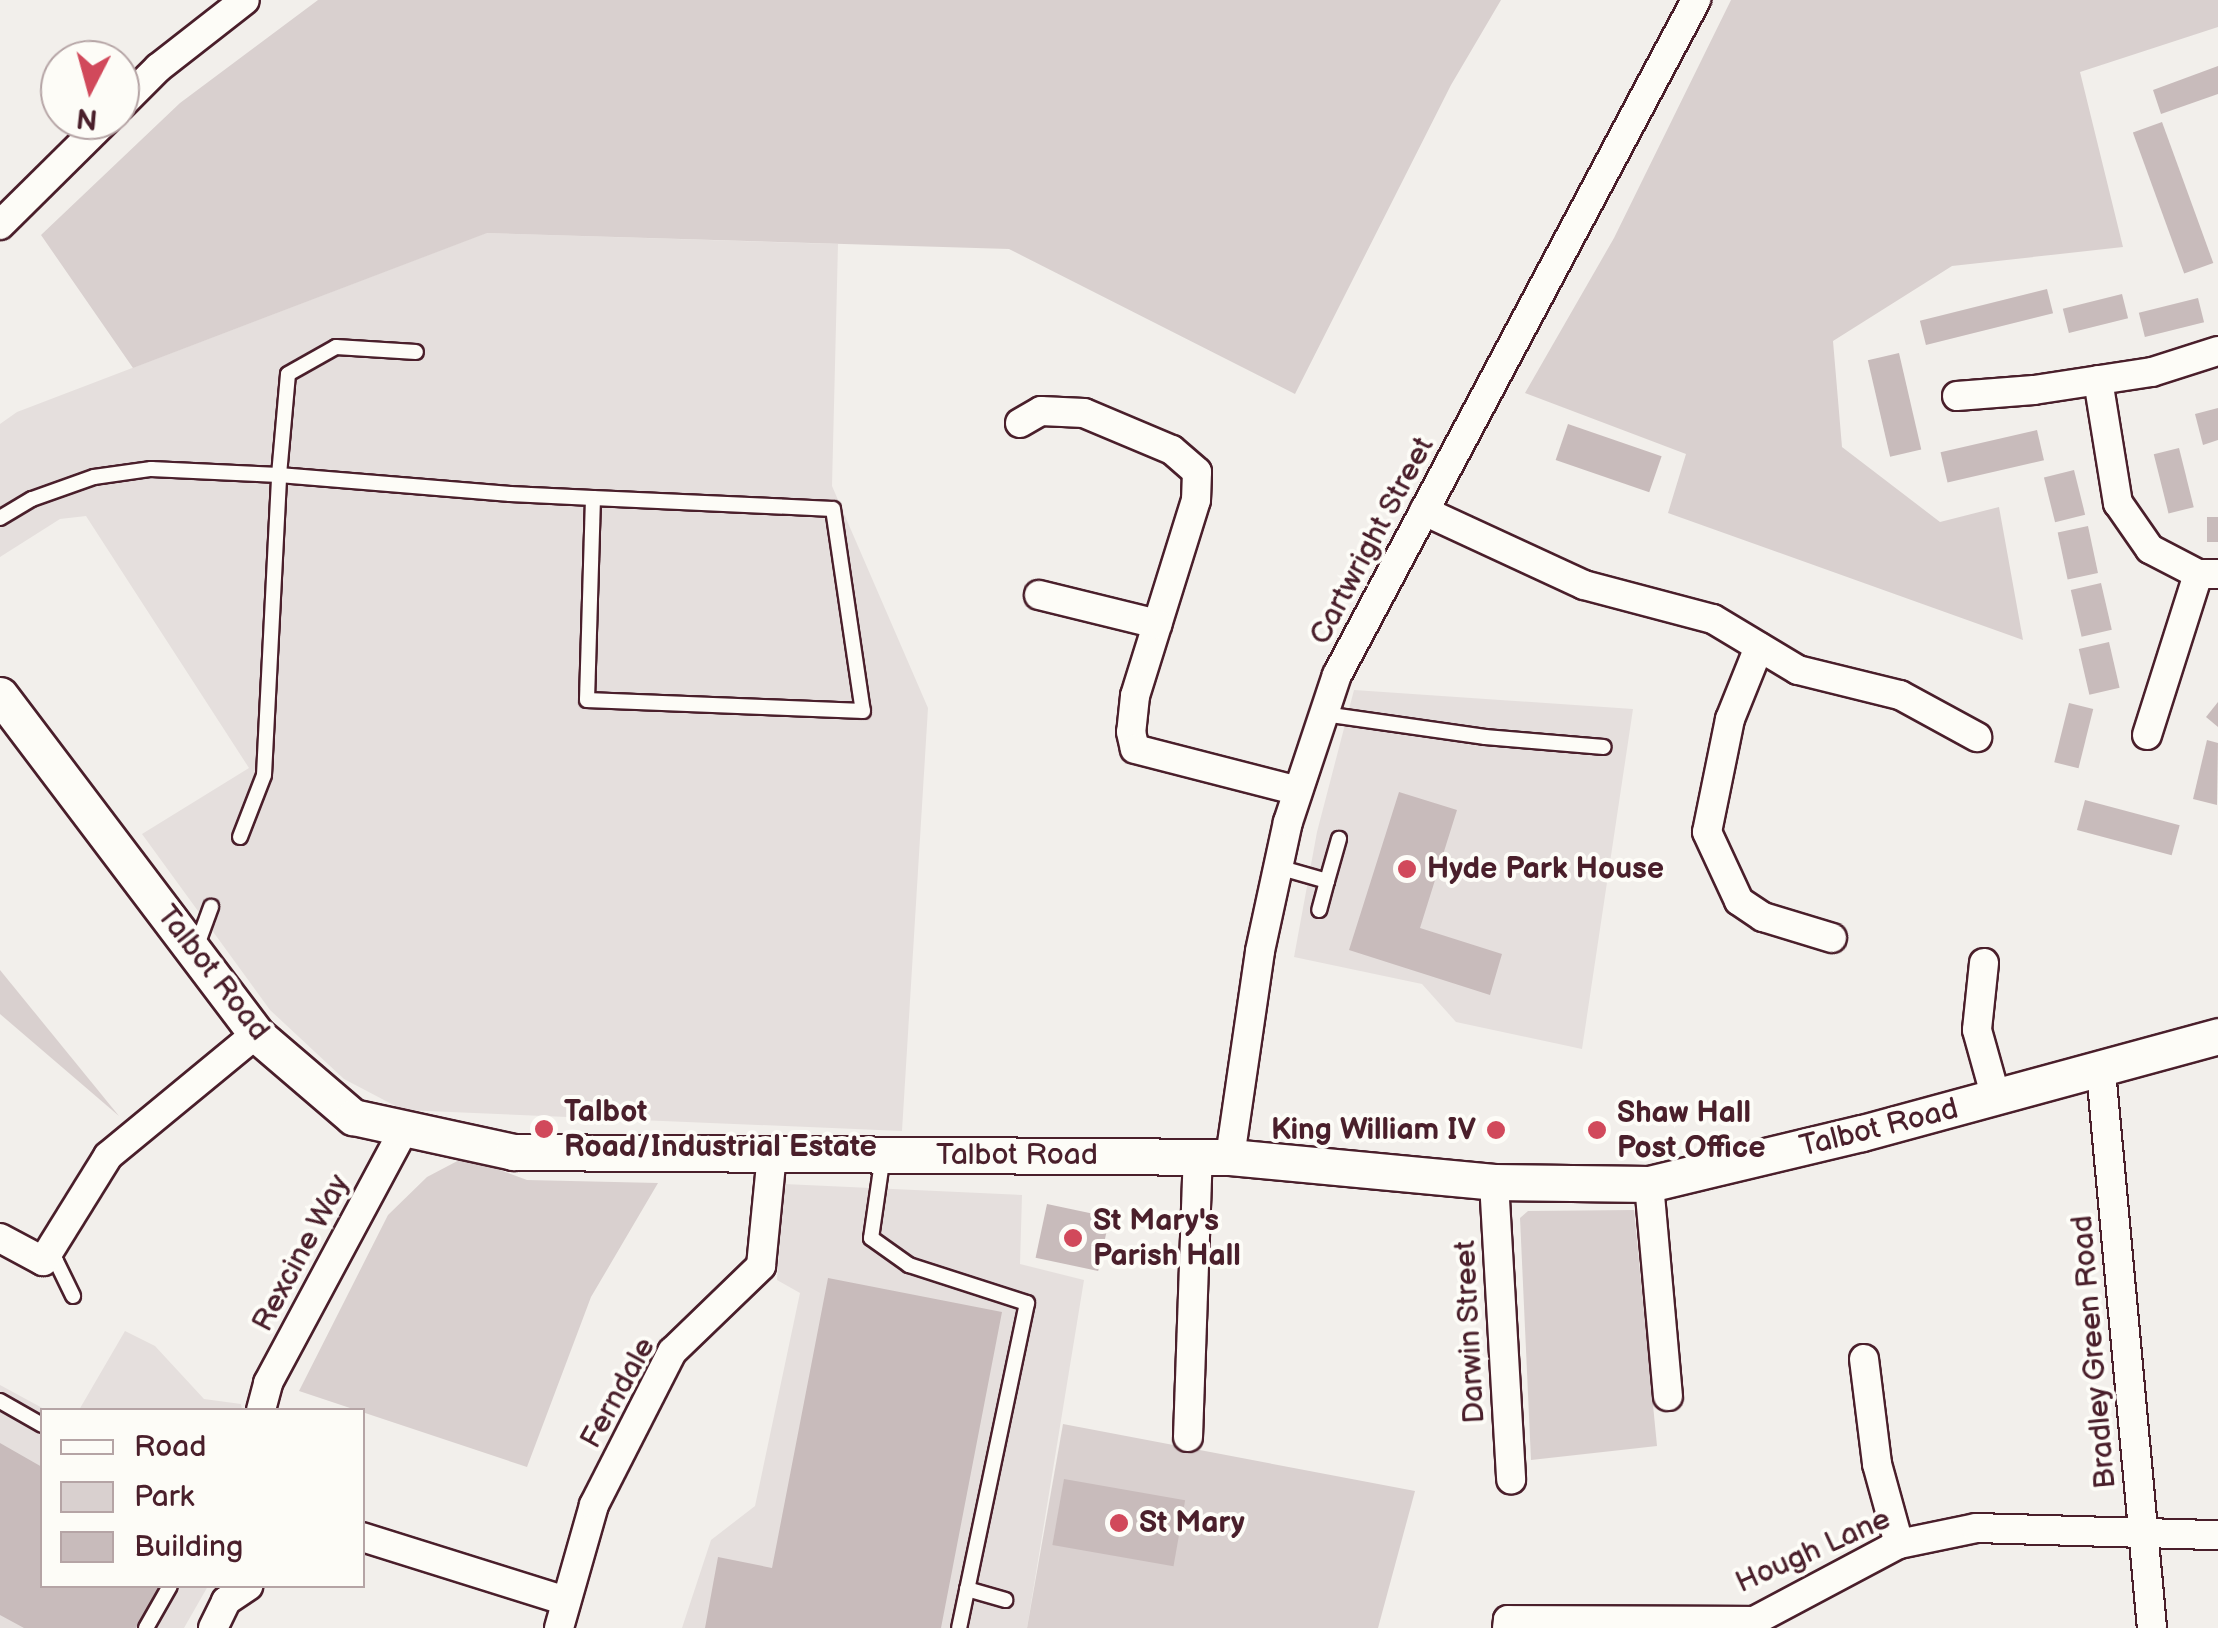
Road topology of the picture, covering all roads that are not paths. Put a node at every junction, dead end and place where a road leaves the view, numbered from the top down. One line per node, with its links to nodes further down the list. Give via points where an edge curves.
1 (245, 0): 3 (street)
2 (1696, 0): 13 (street, Cartwright Street)
3 (140, 86)
4 (86, 140): 5 (street)
5 (0, 225)
6 (2218, 351): 8 (street)
7 (416, 352): 11 (lane, via 336,347 288,374)
8 (2098, 380): 9 (street); 15 (street, via 2118,503 2150,549)
9 (1957, 396)
10 (1020, 422): 17 (street, via 1041,411 1084,414 1172,450 1197,472 1196,500)
11 (279, 475): 12 (lane); 14 (lane, via 151,469 94,478); 25 (lane, via 264,775)
12 (593, 498): 12 (lane, via 834,509 863,711 587,700)
13 (1424, 512): 18 (street, via 1584,586 1713,619); 20 (street, Cartwright Street, via 1337,675)
14 (0, 518)
15 (2208, 574): 21 (street)
16 (1040, 595): 17 (street)
17 (1157, 624): 24 (street, via 1135,696 1136,749)
18 (1759, 647): 22 (street, via 1798,670 1900,695); 31 (street, via 1730,719 1707,832 1740,900 1763,917)
19 (0, 694): 32 (street, Talbot Road)
20 (1324, 714): 23 (lane); 24 (street, Cartwright Street)
21 (2147, 735)
22 (1977, 737)
23 (1604, 747)
24 (1298, 792): 27 (street, Cartwright Street)
25 (240, 837)
26 (1339, 839): 28 (lane)
27 (1278, 866): 28 (lane); 41 (street, Cartwright Street)
28 (1327, 881): 30 (lane)
29 (211, 907): 32 (lane)
30 (1319, 910)
31 (1832, 938)
32 (194, 952): 34 (street, Talbot Road)
33 (1984, 963): 37 (street, via 1977,1030)
34 (256, 1034): 38 (street, Talbot Road, via 353,1117); 45 (street, via 108,1156)
35 (2218, 1036): 36 (street, Talbot Road)
36 (2101, 1071): 37 (street, Talbot Road); 54 (street, Bradley Green Road)
37 (1996, 1098): 43 (street, Talbot Road)
38 (405, 1128): 39 (street, Talbot Road, via 512,1152); 50 (street, Rexcine Way, via 268,1383)
39 (772, 1154): 40 (street, Talbot Road); 62 (street, Ferndale, via 761,1266 672,1352 594,1504)
40 (884, 1154): 41 (street, Talbot Road); 60 (lane, via 871,1238 909,1266 1028,1304)
41 (1214, 1157): 42 (street, Talbot Road); 52 (street, Cartwright Street)
42 (1494, 1182): 43 (street, Talbot Road); 53 (street, Darwin Street)
43 (1650, 1184): 48 (street)
44 (0, 1238): 45 (street)
45 (43, 1261): 46 (lane, via 56,1261)
46 (73, 1296)
47 (1864, 1359): 57 (street, via 1877,1464)
48 (1668, 1396)
49 (0, 1401): 51 (lane)
50 (262, 1408)
51 (40, 1424)
52 (1188, 1437)
53 (1511, 1480)
54 (2144, 1531): 55 (street, Hough Lane); 57 (street, Hough Lane, via 1976,1528); 68 (street, Bradley Green Road)
55 (2218, 1535)
56 (365, 1538): 62 (street)
57 (1899, 1544): 64 (street, Hough Lane)
58 (169, 1588): 65 (lane)
59 (245, 1588): 66 (street, via 226,1601)
60 (967, 1589): 61 (lane); 67 (lane)
61 (1005, 1600)
62 (563, 1615)
63 (1508, 1624): 64 (street, Hough Lane)
64 (1755, 1624)
65 (146, 1628)
66 (212, 1628)
67 (959, 1628)
68 (2152, 1628)

